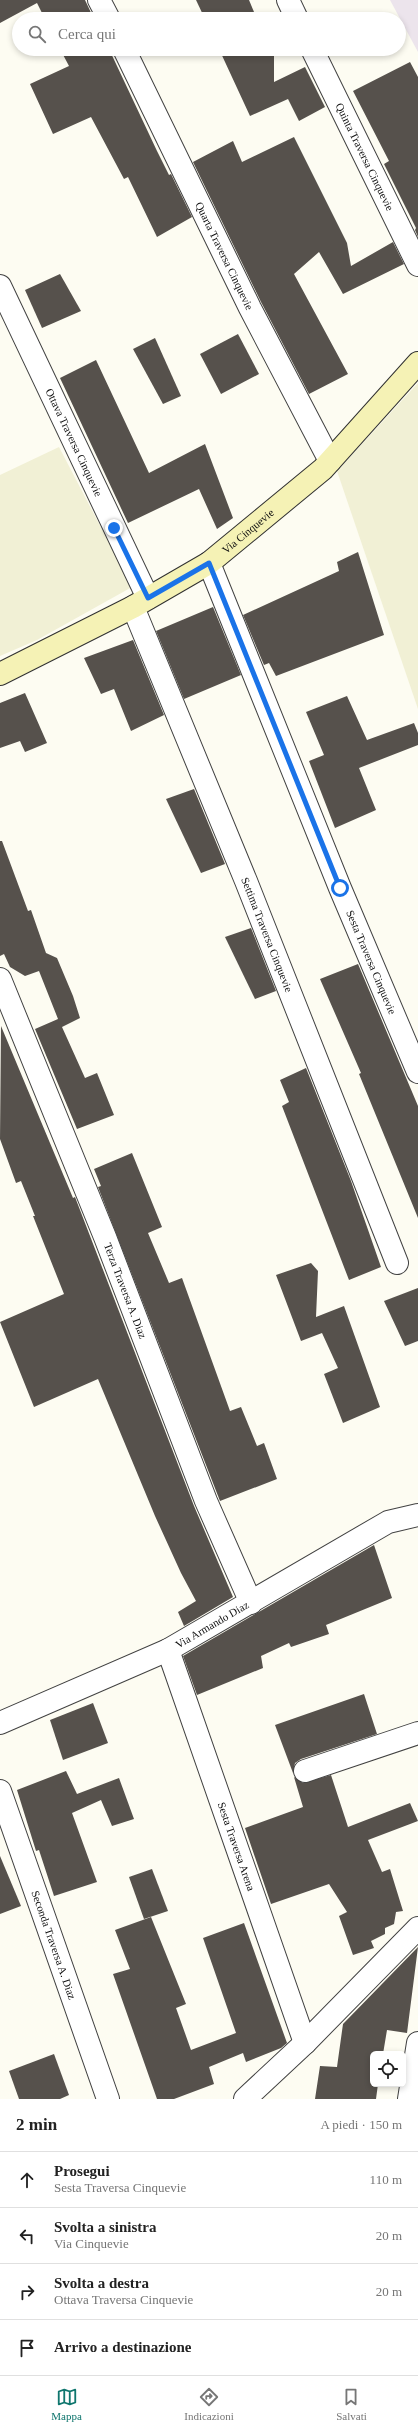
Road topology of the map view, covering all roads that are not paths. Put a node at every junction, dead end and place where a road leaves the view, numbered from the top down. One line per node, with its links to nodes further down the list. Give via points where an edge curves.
1 (99, 0): 3 (street)
2 (288, 0): 4 (street)
3 (105, 12)
4 (294, 12)
5 (127, 56): 10 (street, Quarta Traversa Cinquevie, via 250,308)
6 (315, 56): 7 (street, Quinta Traversa Cinquevie)
7 (418, 264)
8 (0, 286): 12 (street, Ottava Traversa Cinquevie)
9 (418, 363): 10 (street, Via Cinquevie)
10 (330, 461): 11 (street, Via Cinquevie)
11 (209, 563): 12 (street, Via Cinquevie); 15 (street, Sesta Traversa Cinquevie, via 340,888)
12 (140, 603): 13 (street, Via Cinquevie); 16 (street, Settima Traversa Cinquevie, via 246,881)
13 (0, 674)
14 (0, 979): 18 (street, Terza Traversa A. Diaz, via 105,1237 206,1501)
15 (418, 1072)
16 (397, 1263)
17 (418, 1515): 18 (street, Via Armando Diaz, via 388,1522)
18 (251, 1603): 19 (street, Via Armando Diaz)
19 (168, 1650): 20 (street, Via Armando Diaz); 25 (street, Sesta Traversa Arena)
20 (0, 1723)
21 (418, 1733): 22 (street)
22 (305, 1771)
23 (0, 1791): 27 (street, Seconda Traversa A. Diaz)
24 (418, 1928): 25 (street)
25 (305, 2043): 28 (street)
26 (418, 2044): 29 (street)
27 (108, 2099)
28 (245, 2099)
29 (410, 2099)

